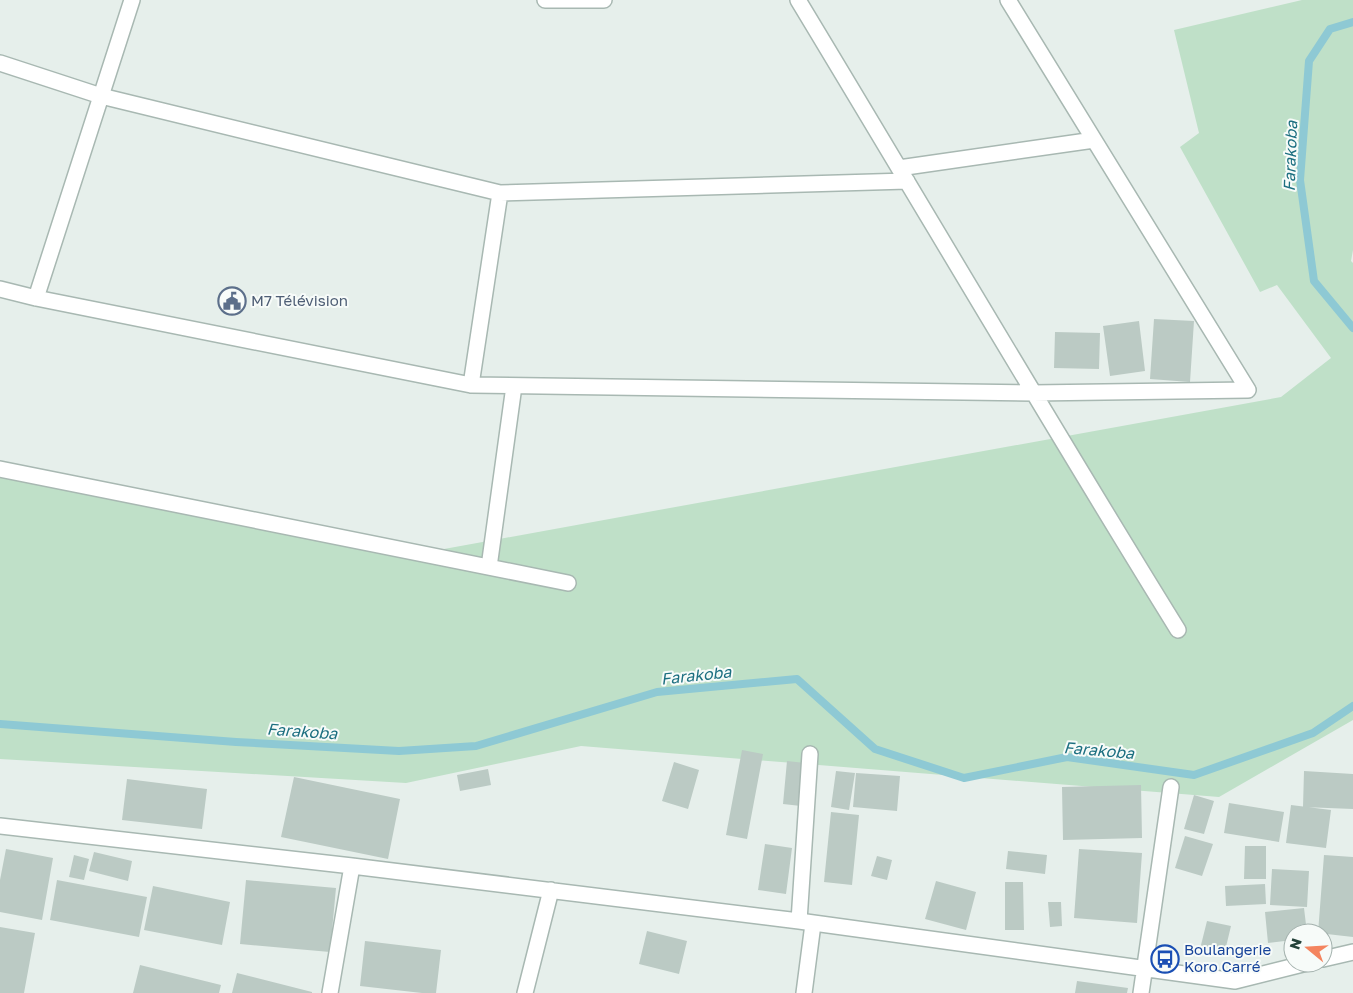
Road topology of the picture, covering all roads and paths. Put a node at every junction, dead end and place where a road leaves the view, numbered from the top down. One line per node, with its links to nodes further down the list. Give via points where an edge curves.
1 (132, 0): 7 (street)
2 (546, 0): 3 (street)
3 (604, 0)
4 (798, 0): 9 (street)
5 (1008, 0): 8 (street)
6 (0, 63): 7 (street)
7 (101, 96): 11 (street); 13 (street)
8 (1094, 140): 9 (street); 16 (street, via 1248,390)
9 (899, 168): 10 (street)
10 (908, 181): 11 (street); 16 (street)
11 (500, 193): 14 (street)
12 (0, 289): 13 (street)
13 (36, 298): 14 (street)
14 (471, 386): 15 (street)
15 (514, 386): 16 (street); 18 (street)
16 (1033, 393): 20 (street)
17 (0, 469): 18 (street)
18 (489, 567): 19 (street)
19 (568, 583)
20 (1178, 630)
21 (810, 754): 26 (street)
22 (1172, 787): 29 (street)
23 (0, 826): 24 (street)
24 (352, 866): 25 (street); 31 (street)
25 (551, 890): 26 (street); 32 (street)
26 (806, 922): 29 (street); 33 (street)
27 (1353, 952): 28 (street)
28 (1333, 957)
29 (1145, 968): 30 (street, via 1235,981); 34 (street)
30 (1283, 969)
31 (330, 993)
32 (525, 993)
33 (804, 993)
34 (1141, 993)

